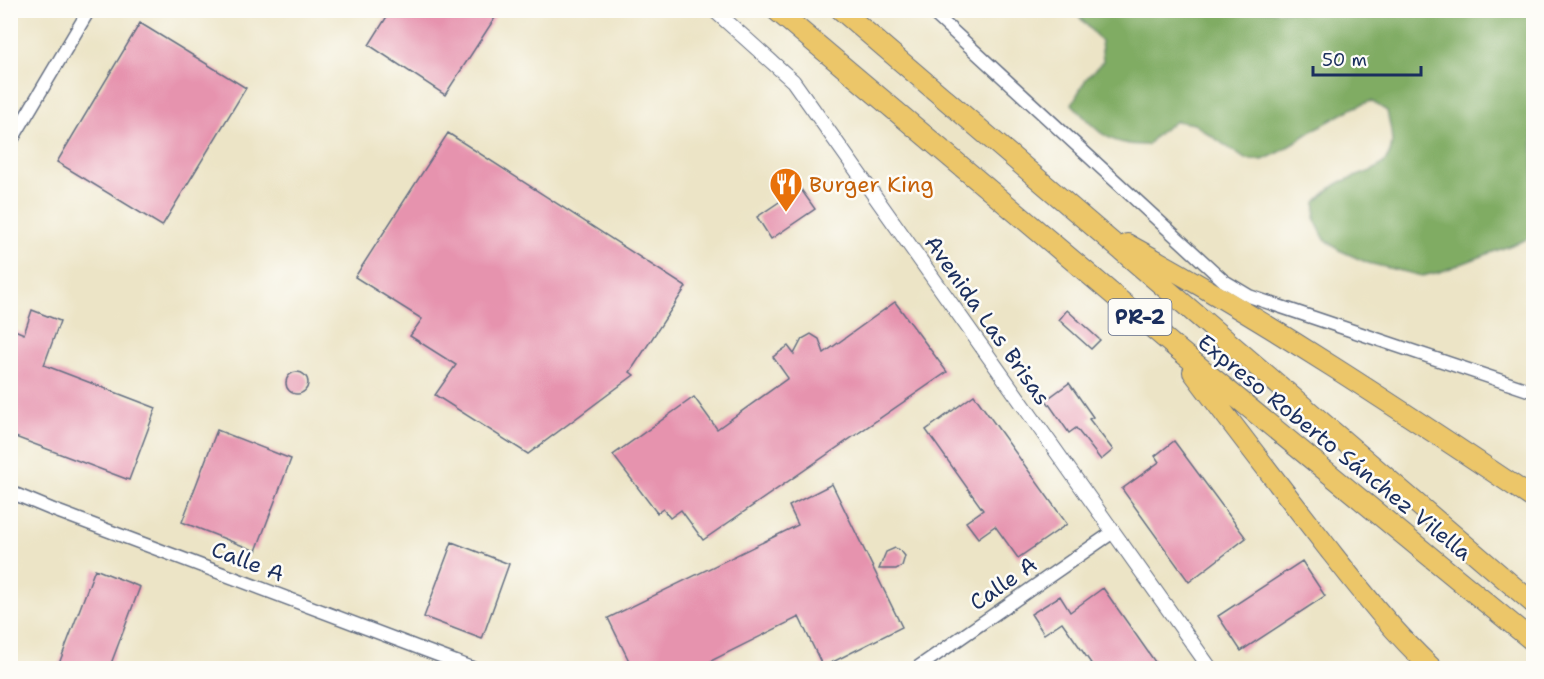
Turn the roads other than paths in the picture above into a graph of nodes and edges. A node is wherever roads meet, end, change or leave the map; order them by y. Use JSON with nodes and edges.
{"nodes":[{"id":1,"x":89,"y":10,"type":"edge"},
{"id":2,"x":714,"y":10,"type":"edge"},
{"id":3,"x":776,"y":10,"type":"edge"},
{"id":4,"x":841,"y":10,"type":"edge"},
{"id":5,"x":930,"y":10,"type":"edge"},
{"id":6,"x":10,"y":143,"type":"edge"},
{"id":7,"x":1091,"y":225,"type":"junction"},
{"id":8,"x":1174,"y":346,"type":"junction"},
{"id":9,"x":1533,"y":392,"type":"edge"},
{"id":10,"x":10,"y":492,"type":"edge"},
{"id":11,"x":1533,"y":499,"type":"edge"},
{"id":12,"x":1113,"y":532,"type":"junction"},
{"id":13,"x":1529,"y":600,"type":"edge"},
{"id":14,"x":1533,"y":642,"type":"edge"},
{"id":15,"x":1429,"y":666,"type":"edge"},
{"id":16,"x":472,"y":669,"type":"edge"},
{"id":17,"x":917,"y":669,"type":"edge"},
{"id":18,"x":1210,"y":669,"type":"edge"}],
"edges":[{"from":1,"to":6,"type":"street"},
{"from":2,"to":12,"type":"street","name":"Avenida Las Brisas"},
{"from":3,"to":8,"type":"highway","name":"Expreso Roberto Sánchez Vilella","number":"PR-2"},
{"from":4,"to":7,"type":"highway","name":"Expreso Roberto Sánchez Vilella","number":"PR-2"},
{"from":5,"to":9,"type":"street"},
{"from":7,"to":11,"type":"highway"},
{"from":7,"to":13,"type":"highway","name":"Expreso Roberto Sánchez Vilella","number":"PR-2"},
{"from":8,"to":14,"type":"highway","name":"Expreso Roberto Sánchez Vilella","number":"PR-2"},
{"from":8,"to":15,"type":"highway"},
{"from":10,"to":16,"type":"street","name":"Calle A"},
{"from":12,"to":17,"type":"street","name":"Calle A"},
{"from":12,"to":18,"type":"street","name":"Avenida Las Brisas"}]}
